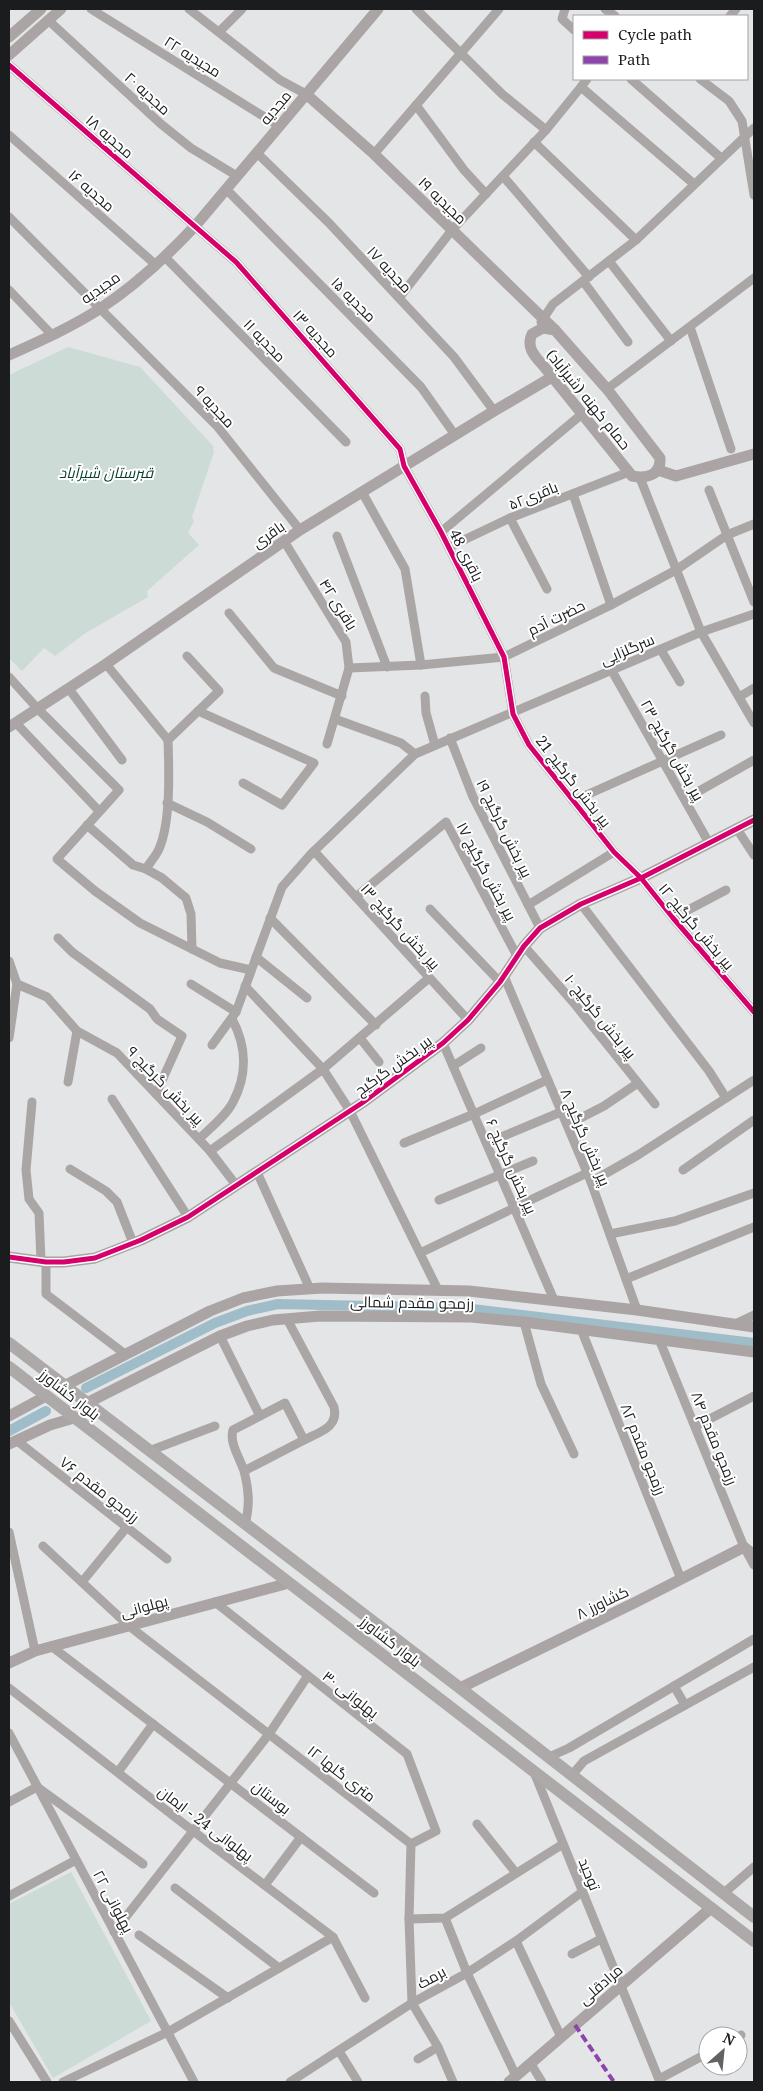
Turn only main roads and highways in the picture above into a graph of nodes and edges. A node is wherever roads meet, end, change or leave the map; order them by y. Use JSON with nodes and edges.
{"nodes":[{"id":1,"x":9,"y":1343,"type":"edge"},
{"id":2,"x":9,"y":1368,"type":"edge"},
{"id":3,"x":149,"y":1451,"type":"junction"},
{"id":4,"x":137,"y":1467,"type":"junction"},
{"id":5,"x":754,"y":1917,"type":"edge"},
{"id":6,"x":754,"y":1941,"type":"edge"}],
"edges":[{"from":1,"to":3,"type":"main road","name":"بلوار کشاورز"},
{"from":2,"to":4,"type":"main road","name":"بلوار کشاورز"},
{"from":3,"to":4,"type":"main road"},
{"from":3,"to":5,"type":"main road","name":"بلوار کشاورز"},
{"from":4,"to":6,"type":"main road","name":"بلوار کشاورز"}]}
